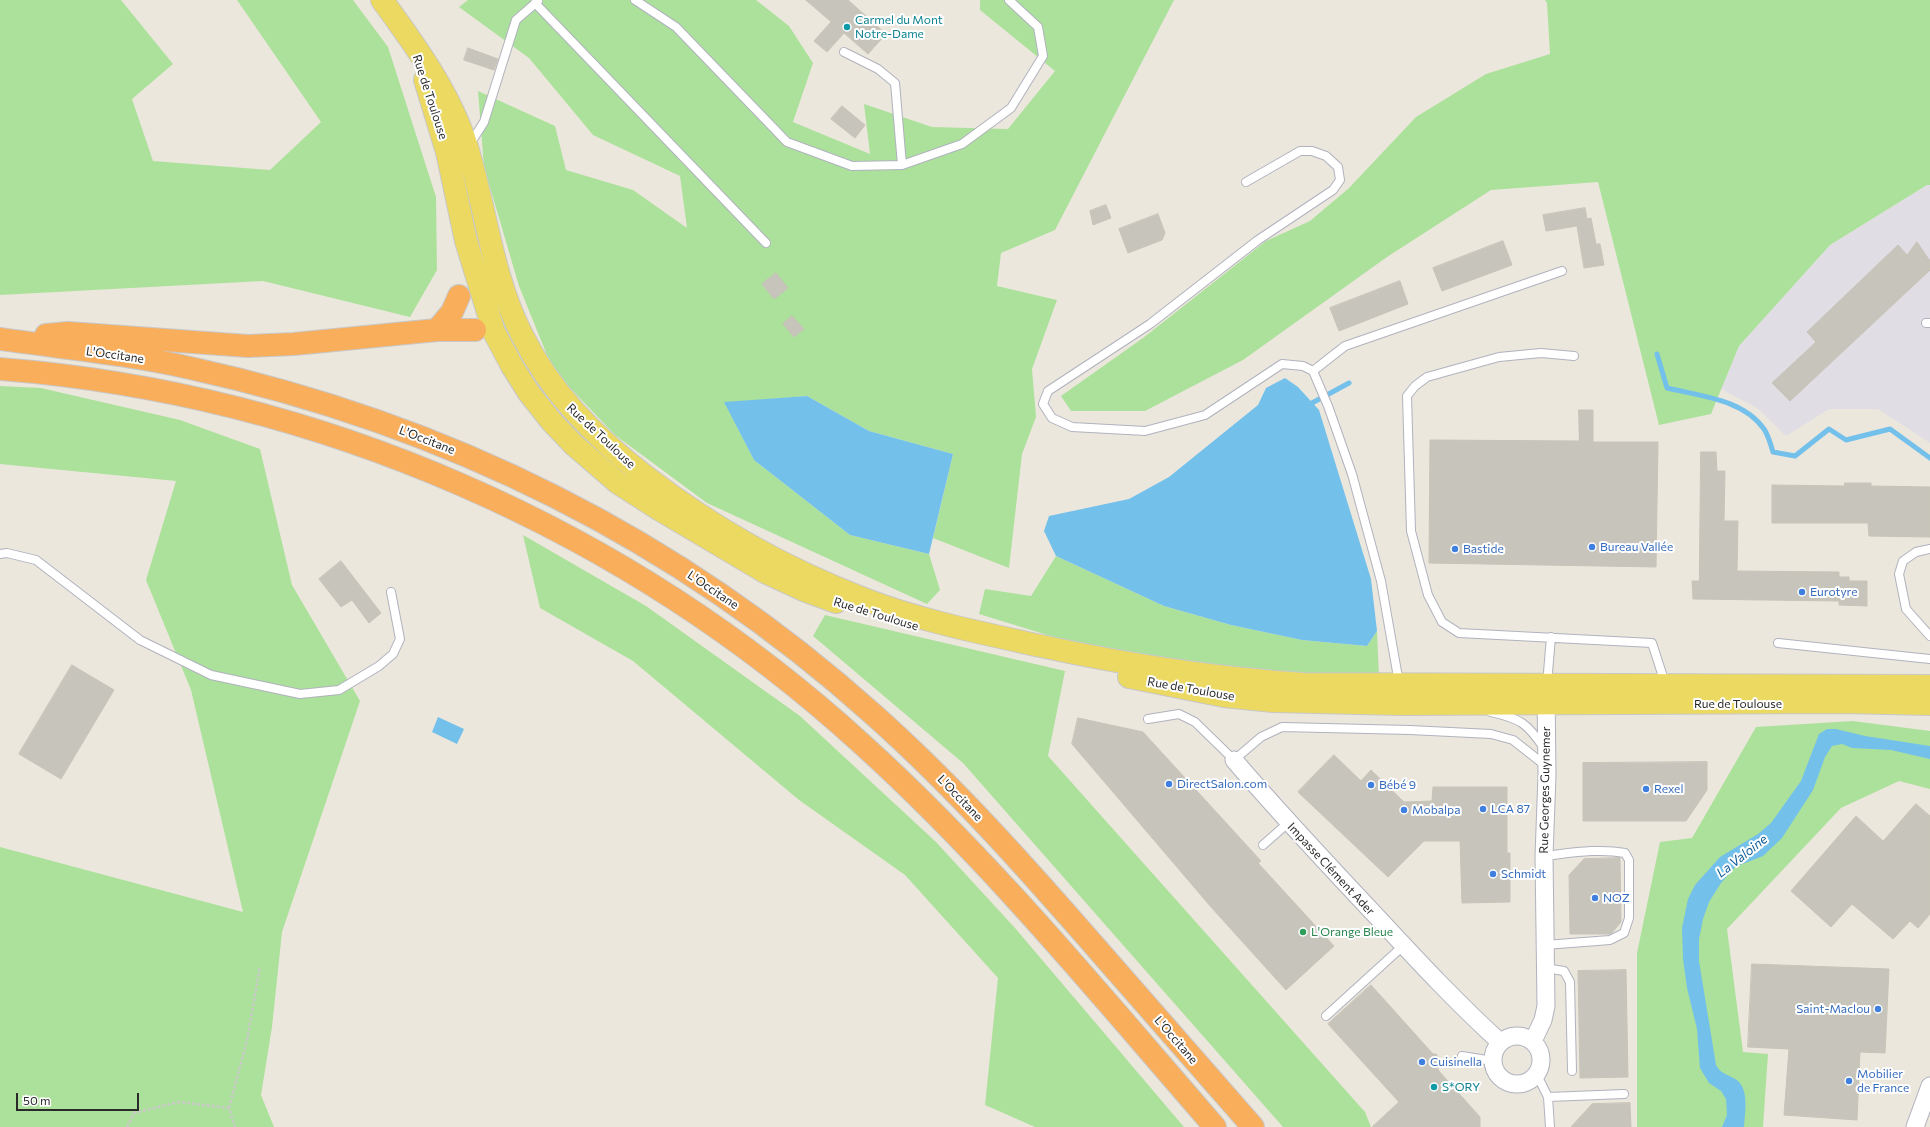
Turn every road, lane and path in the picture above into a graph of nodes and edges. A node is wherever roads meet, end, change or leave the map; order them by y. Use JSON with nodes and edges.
{"nodes":[{"id":1,"x":382,"y":0,"type":"edge"},
{"id":2,"x":635,"y":0,"type":"edge"},
{"id":3,"x":1009,"y":0,"type":"edge"},
{"id":4,"x":537,"y":2,"type":"edge"},
{"id":5,"x":844,"y":52,"type":"dead end"},
{"id":6,"x":457,"y":150,"type":"junction"},
{"id":7,"x":902,"y":164,"type":"junction"},
{"id":8,"x":1246,"y":182,"type":"dead end"},
{"id":9,"x":466,"y":241,"type":"junction"},
{"id":10,"x":766,"y":243,"type":"dead end"},
{"id":11,"x":1562,"y":271,"type":"dead end"},
{"id":12,"x":459,"y":296,"type":"joint"},
{"id":13,"x":437,"y":330,"type":"junction"},
{"id":14,"x":485,"y":331,"type":"junction"},
{"id":15,"x":522,"y":334,"type":"junction"},
{"id":16,"x":0,"y":339,"type":"edge"},
{"id":17,"x":1574,"y":356,"type":"dead end"},
{"id":18,"x":0,"y":369,"type":"edge"},
{"id":19,"x":1313,"y":372,"type":"junction"},
{"id":20,"x":662,"y":500,"type":"junction"},
{"id":21,"x":1930,"y":549,"type":"edge"},
{"id":22,"x":0,"y":554,"type":"edge"},
{"id":23,"x":391,"y":592,"type":"dead end"},
{"id":24,"x":1930,"y":636,"type":"edge"},
{"id":25,"x":1551,"y":637,"type":"junction"},
{"id":26,"x":1778,"y":643,"type":"dead end"},
{"id":27,"x":1930,"y":659,"type":"edge"},
{"id":28,"x":1666,"y":686,"type":"junction"},
{"id":29,"x":1930,"y":686,"type":"edge"},
{"id":30,"x":1400,"y":694,"type":"junction"},
{"id":31,"x":1546,"y":695,"type":"junction"},
{"id":32,"x":1453,"y":704,"type":"junction"},
{"id":33,"x":1930,"y":704,"type":"edge"},
{"id":34,"x":1148,"y":719,"type":"dead end"},
{"id":35,"x":1234,"y":760,"type":"junction"},
{"id":36,"x":1547,"y":760,"type":"junction"},
{"id":37,"x":1288,"y":824,"type":"junction"},
{"id":38,"x":1263,"y":845,"type":"dead end"},
{"id":39,"x":1544,"y":856,"type":"junction"},
{"id":40,"x":1545,"y":945,"type":"junction"},
{"id":41,"x":1403,"y":946,"type":"junction"},
{"id":42,"x":260,"y":967,"type":"dead end"},
{"id":43,"x":1545,"y":968,"type":"junction"},
{"id":44,"x":1326,"y":1016,"type":"dead end"},
{"id":45,"x":1533,"y":1041,"type":"junction"},
{"id":46,"x":1500,"y":1042,"type":"junction"},
{"id":47,"x":1462,"y":1056,"type":"dead end"},
{"id":48,"x":1493,"y":1061,"type":"junction"},
{"id":49,"x":1572,"y":1071,"type":"dead end"},
{"id":50,"x":1536,"y":1075,"type":"junction"},
{"id":51,"x":1930,"y":1086,"type":"edge"},
{"id":52,"x":1624,"y":1094,"type":"dead end"},
{"id":53,"x":1548,"y":1097,"type":"junction"},
{"id":54,"x":229,"y":1108,"type":"junction"},
{"id":55,"x":127,"y":1127,"type":"edge"},
{"id":56,"x":235,"y":1127,"type":"edge"},
{"id":57,"x":1215,"y":1127,"type":"edge"},
{"id":58,"x":1253,"y":1127,"type":"edge"},
{"id":59,"x":1550,"y":1127,"type":"edge"},
{"id":60,"x":1915,"y":1127,"type":"edge"}],
"edges":[{"from":1,"to":6,"type":"main road","name":"Rue de Toulouse"},
{"from":2,"to":7,"type":"lane"},
{"from":3,"to":7,"type":"lane"},
{"from":4,"to":6,"type":"lane"},
{"from":4,"to":10,"type":"lane"},
{"from":5,"to":7,"type":"lane"},
{"from":6,"to":9,"type":"main road","name":"Rue de Toulouse"},
{"from":6,"to":15,"type":"main road","name":"Rue de Toulouse"},
{"from":8,"to":19,"type":"lane"},
{"from":9,"to":12,"type":"main road"},
{"from":9,"to":14,"type":"main road","name":"Rue de Toulouse"},
{"from":11,"to":19,"type":"lane"},
{"from":12,"to":13,"type":"highway"},
{"from":13,"to":14,"type":"highway"},
{"from":13,"to":16,"type":"highway"},
{"from":14,"to":15,"type":"main road"},
{"from":14,"to":20,"type":"main road","name":"Rue de Toulouse"},
{"from":15,"to":20,"type":"main road","name":"Rue de Toulouse"},
{"from":16,"to":58,"type":"highway","name":"L'Occitane"},
{"from":17,"to":25,"type":"lane"},
{"from":18,"to":57,"type":"highway"},
{"from":19,"to":30,"type":"lane"},
{"from":20,"to":30,"type":"main road","name":"Rue de Toulouse"},
{"from":21,"to":24,"type":"lane"},
{"from":22,"to":23,"type":"lane"},
{"from":25,"to":28,"type":"lane"},
{"from":25,"to":31,"type":"lane"},
{"from":26,"to":27,"type":"lane"},
{"from":28,"to":29,"type":"main road","name":"Rue de Toulouse"},
{"from":28,"to":31,"type":"main road","name":"Rue de Toulouse"},
{"from":30,"to":31,"type":"main road","name":"Rue de Toulouse"},
{"from":30,"to":32,"type":"main road","name":"Rue de Toulouse"},
{"from":31,"to":32,"type":"main road","name":"Rue de Toulouse"},
{"from":31,"to":33,"type":"main road","name":"Rue de Toulouse"},
{"from":31,"to":36,"type":"street","name":"Rue Georges Guynemer"},
{"from":32,"to":36,"type":"lane"},
{"from":34,"to":35,"type":"lane"},
{"from":35,"to":36,"type":"lane"},
{"from":35,"to":37,"type":"street","name":"Impasse Clément Ader"},
{"from":36,"to":39,"type":"street","name":"Rue Georges Guynemer"},
{"from":37,"to":38,"type":"lane"},
{"from":37,"to":41,"type":"street","name":"Impasse Clément Ader"},
{"from":39,"to":40,"type":"street","name":"Rue Georges Guynemer"},
{"from":39,"to":40,"type":"lane"},
{"from":40,"to":43,"type":"street","name":"Rue Georges Guynemer"},
{"from":41,"to":44,"type":"lane"},
{"from":41,"to":46,"type":"street","name":"Impasse Clément Ader"},
{"from":42,"to":54,"type":"path"},
{"from":43,"to":45,"type":"street","name":"Rue Georges Guynemer"},
{"from":43,"to":49,"type":"lane"},
{"from":45,"to":46,"type":"street"},
{"from":45,"to":50,"type":"street"},
{"from":46,"to":48,"type":"street"},
{"from":47,"to":48,"type":"lane"},
{"from":48,"to":50,"type":"street"},
{"from":50,"to":53,"type":"lane"},
{"from":51,"to":60,"type":"street"},
{"from":52,"to":53,"type":"lane"},
{"from":53,"to":59,"type":"lane"},
{"from":54,"to":55,"type":"path"},
{"from":54,"to":56,"type":"path"}]}
